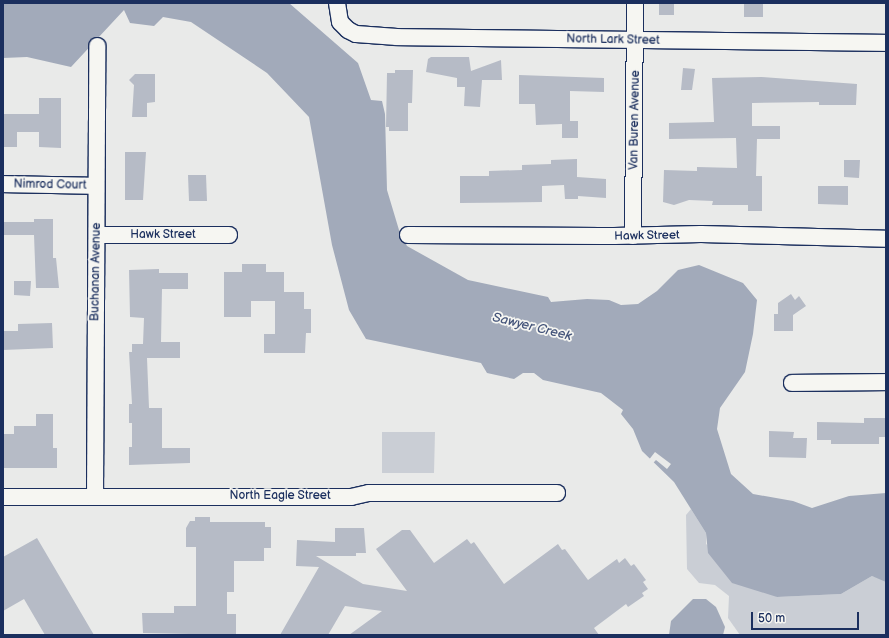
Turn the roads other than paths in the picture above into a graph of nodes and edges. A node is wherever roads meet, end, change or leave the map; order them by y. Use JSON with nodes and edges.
{"nodes":[{"id":1,"x":337,"y":3,"type":"edge"},
{"id":2,"x":635,"y":3,"type":"edge"},
{"id":3,"x":635,"y":41,"type":"junction"},
{"id":4,"x":886,"y":43,"type":"edge"},
{"id":5,"x":97,"y":46,"type":"dead end"},
{"id":6,"x":3,"y":184,"type":"edge"},
{"id":7,"x":96,"y":186,"type":"junction"},
{"id":8,"x":97,"y":235,"type":"junction"},
{"id":9,"x":229,"y":235,"type":"dead end"},
{"id":10,"x":408,"y":235,"type":"dead end"},
{"id":11,"x":633,"y":236,"type":"junction"},
{"id":12,"x":886,"y":239,"type":"edge"},
{"id":13,"x":886,"y":382,"type":"edge"},
{"id":14,"x":792,"y":383,"type":"dead end"},
{"id":15,"x":557,"y":493,"type":"dead end"},
{"id":16,"x":3,"y":497,"type":"edge"},
{"id":17,"x":95,"y":497,"type":"junction"}],
"edges":[{"from":1,"to":3,"type":"street","name":"North Lark Street"},
{"from":2,"to":3,"type":"street","name":"Van Buren Avenue"},
{"from":3,"to":4,"type":"street","name":"North Lark Street"},
{"from":3,"to":11,"type":"street","name":"Van Buren Avenue"},
{"from":5,"to":7,"type":"street","name":"Buchanan Avenue"},
{"from":6,"to":7,"type":"street","name":"Nimrod Court"},
{"from":7,"to":8,"type":"street","name":"Buchanan Avenue"},
{"from":8,"to":9,"type":"street","name":"Hawk Street"},
{"from":8,"to":17,"type":"street","name":"Buchanan Avenue"},
{"from":10,"to":11,"type":"street","name":"Hawk Street"},
{"from":11,"to":12,"type":"street","name":"Hawk Street"},
{"from":13,"to":14,"type":"street"},
{"from":15,"to":17,"type":"street","name":"North Eagle Street"},
{"from":16,"to":17,"type":"street","name":"North Eagle Street"}]}
